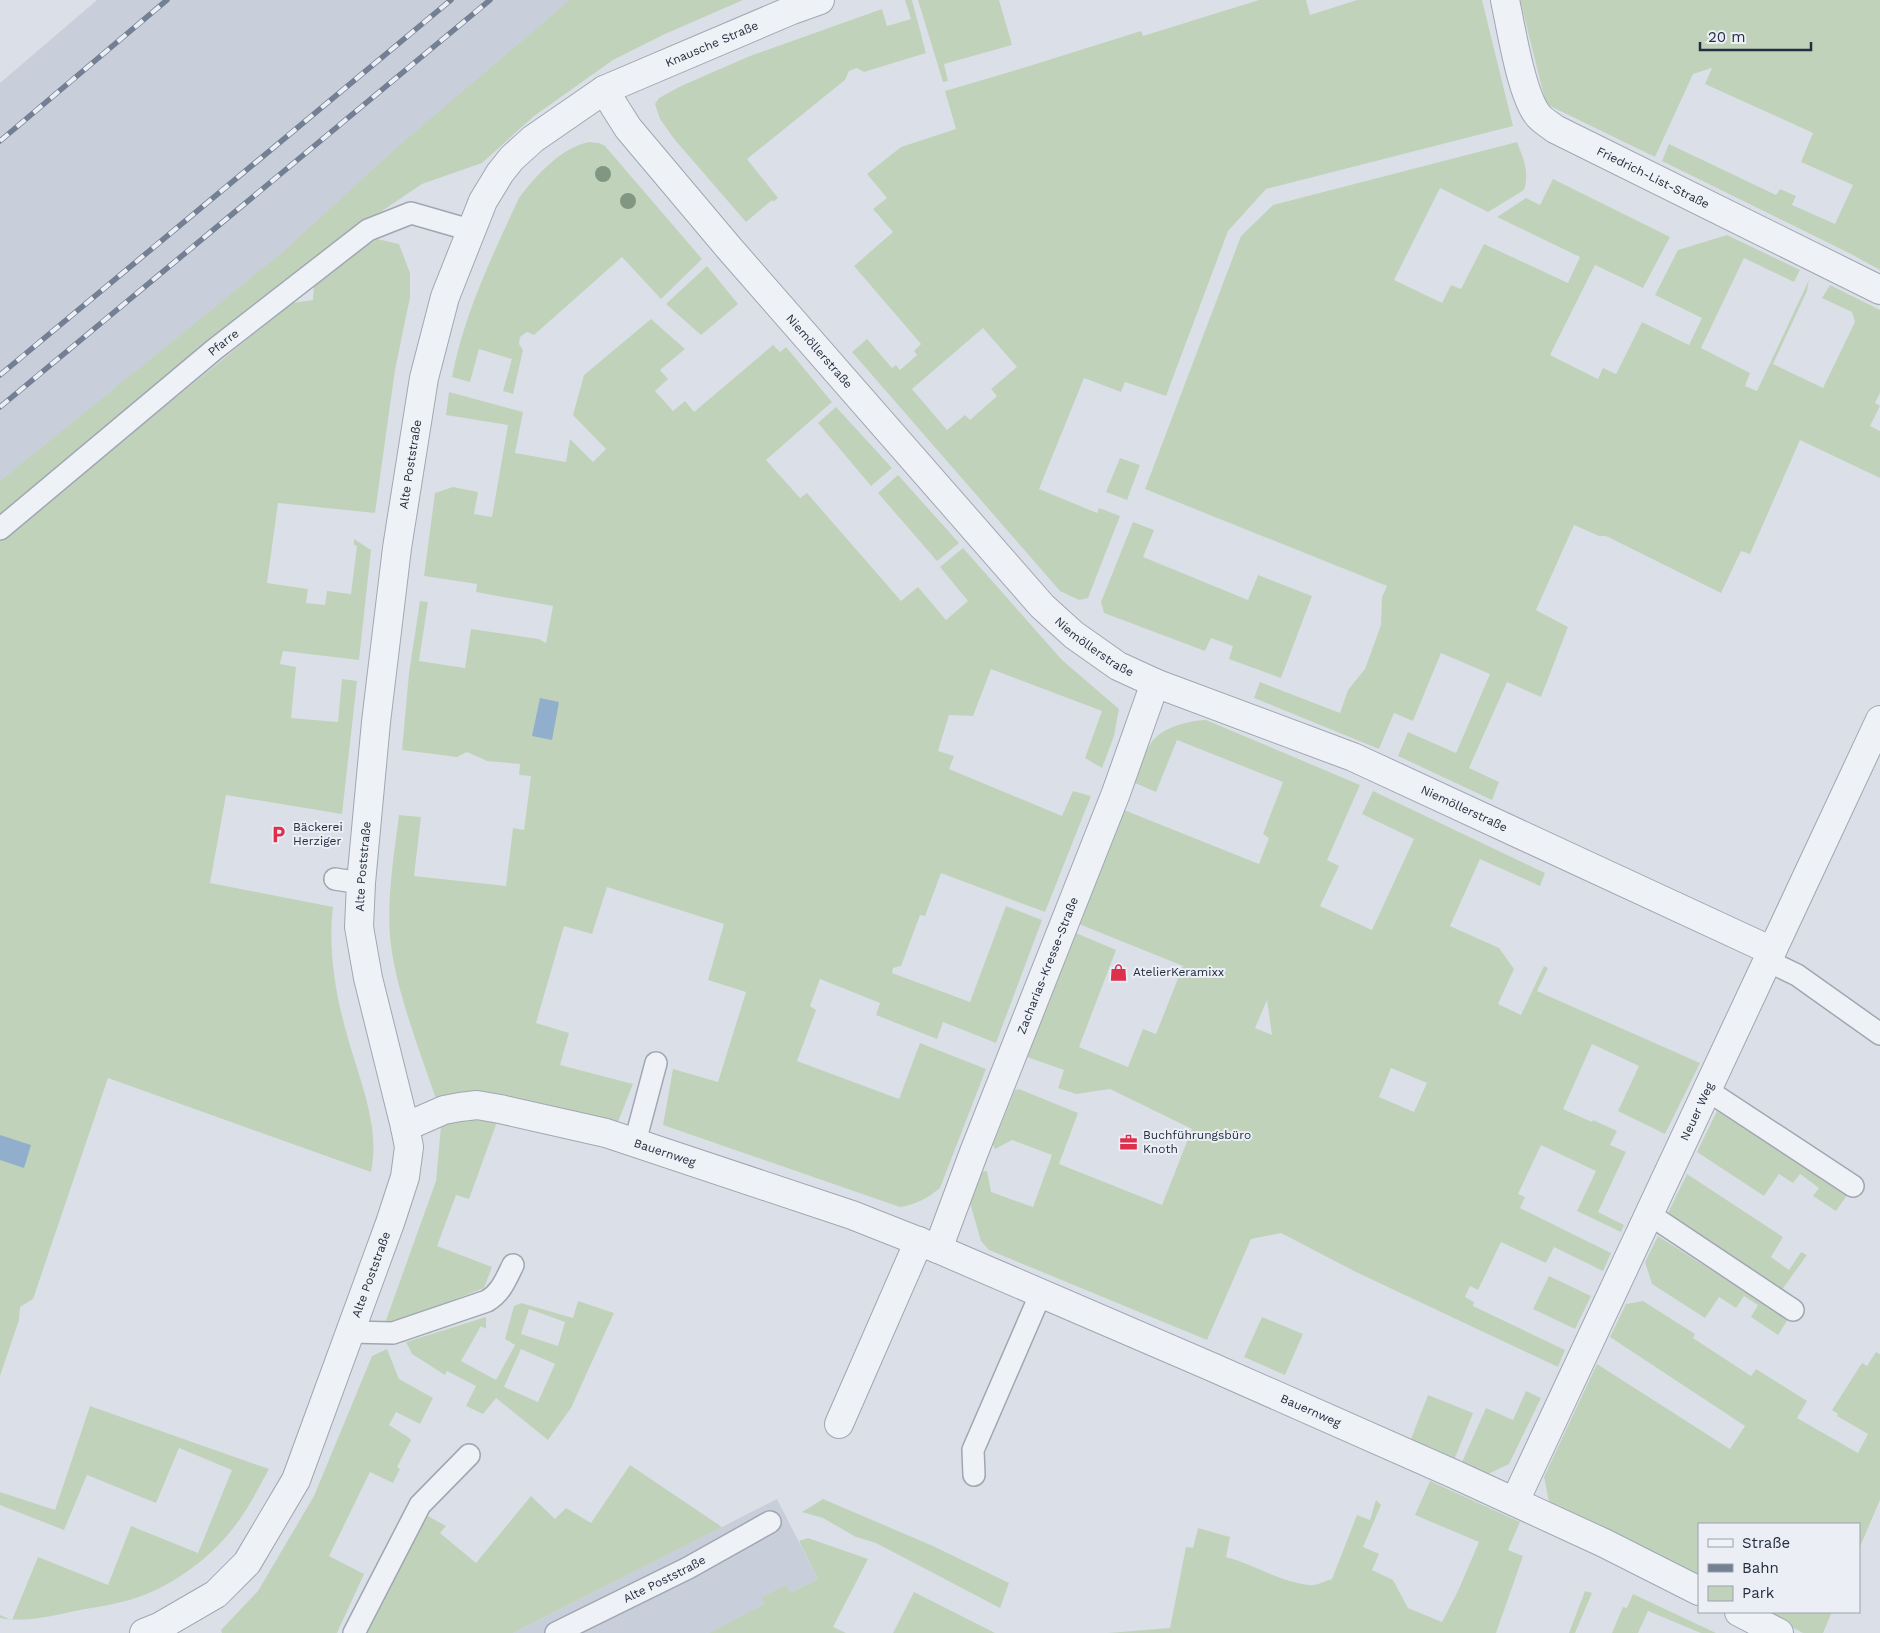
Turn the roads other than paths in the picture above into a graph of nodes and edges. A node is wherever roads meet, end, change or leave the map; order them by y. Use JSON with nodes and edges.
{"nodes":[{"id":1,"x":820,"y":0,"type":"edge"},
{"id":2,"x":1505,"y":0,"type":"edge"},
{"id":3,"x":604,"y":90,"type":"junction"},
{"id":4,"x":470,"y":230,"type":"junction"},
{"id":5,"x":1880,"y":290,"type":"edge"},
{"id":6,"x":0,"y":529,"type":"edge"},
{"id":7,"x":1155,"y":683,"type":"junction"},
{"id":8,"x":1880,"y":720,"type":"edge"},
{"id":9,"x":1770,"y":956,"type":"junction"},
{"id":10,"x":1880,"y":1034,"type":"edge"},
{"id":11,"x":656,"y":1063,"type":"dead end"},
{"id":12,"x":1707,"y":1090,"type":"junction"},
{"id":13,"x":405,"y":1127,"type":"junction"},
{"id":14,"x":635,"y":1142,"type":"junction"},
{"id":15,"x":1853,"y":1186,"type":"dead end"},
{"id":16,"x":1649,"y":1214,"type":"junction"},
{"id":17,"x":929,"y":1245,"type":"junction"},
{"id":18,"x":513,"y":1265,"type":"dead end"},
{"id":19,"x":1041,"y":1293,"type":"junction"},
{"id":20,"x":1793,"y":1310,"type":"dead end"},
{"id":21,"x":350,"y":1332,"type":"junction"},
{"id":22,"x":839,"y":1424,"type":"dead end"},
{"id":23,"x":469,"y":1454,"type":"dead end"},
{"id":24,"x":974,"y":1475,"type":"dead end"},
{"id":25,"x":1515,"y":1502,"type":"junction"},
{"id":26,"x":770,"y":1522,"type":"dead end"},
{"id":27,"x":1698,"y":1590,"type":"edge"},
{"id":28,"x":1741,"y":1613,"type":"edge"},
{"id":29,"x":156,"y":1631,"type":"edge"},
{"id":30,"x":354,"y":1633,"type":"edge"},
{"id":31,"x":556,"y":1633,"type":"edge"},
{"id":32,"x":1779,"y":1633,"type":"edge"}],
"edges":[{"from":1,"to":3,"type":"street","name":"Knausche Straße"},
{"from":2,"to":5,"type":"street","name":"Friedrich-List-Straße"},
{"from":3,"to":4,"type":"street","name":"Alte Poststraße"},
{"from":3,"to":7,"type":"street","name":"Niemöllerstraße"},
{"from":4,"to":6,"type":"lane","name":"Pfarre"},
{"from":4,"to":13,"type":"street","name":"Alte Poststraße"},
{"from":7,"to":9,"type":"street","name":"Niemöllerstraße"},
{"from":7,"to":17,"type":"street","name":"Zacharias-Kresse-Straße"},
{"from":8,"to":9,"type":"street","name":"Neuer Weg"},
{"from":9,"to":10,"type":"lane"},
{"from":9,"to":12,"type":"street","name":"Neuer Weg"},
{"from":11,"to":14,"type":"lane"},
{"from":12,"to":15,"type":"lane"},
{"from":12,"to":16,"type":"street","name":"Neuer Weg"},
{"from":13,"to":14,"type":"street","name":"Bauernweg"},
{"from":13,"to":21,"type":"street","name":"Alte Poststraße"},
{"from":14,"to":17,"type":"street","name":"Bauernweg"},
{"from":16,"to":20,"type":"lane"},
{"from":16,"to":25,"type":"street","name":"Neuer Weg"},
{"from":17,"to":19,"type":"street","name":"Bauernweg"},
{"from":17,"to":22,"type":"street"},
{"from":18,"to":21,"type":"lane"},
{"from":19,"to":24,"type":"lane"},
{"from":19,"to":25,"type":"street","name":"Bauernweg"},
{"from":21,"to":29,"type":"street","name":"Alte Poststraße"},
{"from":23,"to":30,"type":"lane"},
{"from":25,"to":27,"type":"street","name":"Bauernweg"},
{"from":26,"to":31,"type":"lane","name":"Alte Poststraße"},
{"from":28,"to":32,"type":"street"}]}
